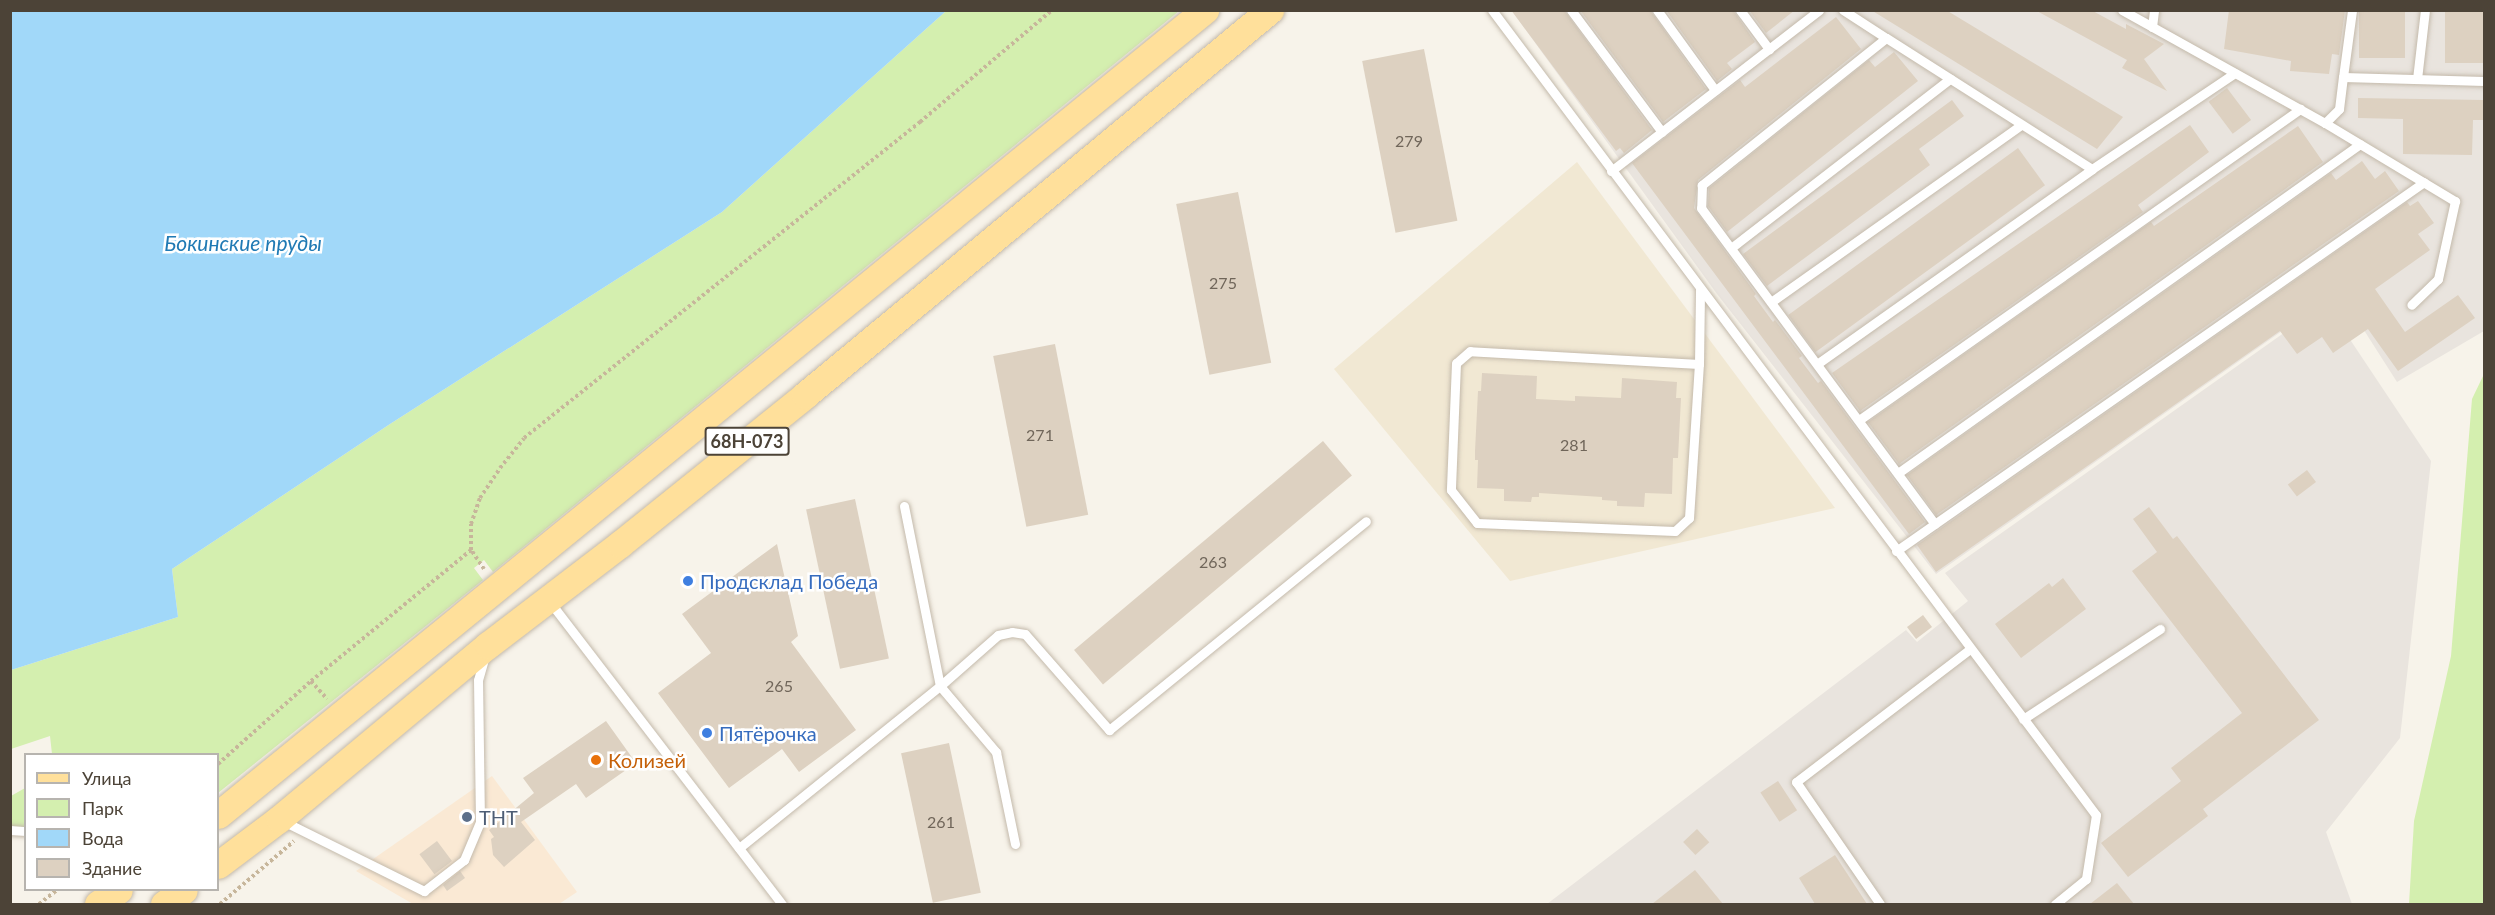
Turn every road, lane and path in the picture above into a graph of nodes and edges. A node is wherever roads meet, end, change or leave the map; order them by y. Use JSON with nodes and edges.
{"nodes":[{"id":1,"x":1052,"y":10,"type":"edge"},
{"id":2,"x":1205,"y":10,"type":"edge"},
{"id":3,"x":1270,"y":10,"type":"edge"},
{"id":4,"x":1572,"y":10,"type":"edge"},
{"id":5,"x":1657,"y":10,"type":"edge"},
{"id":6,"x":1740,"y":10,"type":"edge"},
{"id":7,"x":1819,"y":10,"type":"edge"},
{"id":8,"x":1843,"y":10,"type":"edge"},
{"id":9,"x":2122,"y":10,"type":"edge"},
{"id":10,"x":2154,"y":10,"type":"edge"},
{"id":11,"x":2352,"y":10,"type":"edge"},
{"id":12,"x":2425,"y":10,"type":"edge"},
{"id":13,"x":1493,"y":11,"type":"edge"},
{"id":14,"x":2152,"y":27,"type":"junction"},
{"id":15,"x":1886,"y":38,"type":"junction"},
{"id":16,"x":1769,"y":49,"type":"junction"},
{"id":17,"x":2235,"y":73,"type":"junction"},
{"id":18,"x":2343,"y":77,"type":"junction"},
{"id":19,"x":1950,"y":79,"type":"junction"},
{"id":20,"x":2417,"y":79,"type":"junction"},
{"id":21,"x":2484,"y":81,"type":"edge"},
{"id":22,"x":1716,"y":90,"type":"junction"},
{"id":23,"x":2300,"y":109,"type":"junction"},
{"id":24,"x":2325,"y":123,"type":"junction"},
{"id":25,"x":2021,"y":125,"type":"junction"},
{"id":26,"x":1662,"y":132,"type":"junction"},
{"id":27,"x":2360,"y":144,"type":"junction"},
{"id":28,"x":2092,"y":169,"type":"junction"},
{"id":29,"x":1611,"y":171,"type":"junction"},
{"id":30,"x":2424,"y":182,"type":"junction"},
{"id":31,"x":1731,"y":248,"type":"junction"},
{"id":32,"x":1700,"y":289,"type":"junction"},
{"id":33,"x":1771,"y":302,"type":"junction"},
{"id":34,"x":2410,"y":305,"type":"dead end"},
{"id":35,"x":1699,"y":364,"type":"junction"},
{"id":36,"x":1817,"y":364,"type":"junction"},
{"id":37,"x":1858,"y":420,"type":"junction"},
{"id":38,"x":1898,"y":473,"type":"junction"},
{"id":39,"x":904,"y":506,"type":"dead end"},
{"id":40,"x":1366,"y":521,"type":"dead end"},
{"id":41,"x":1935,"y":524,"type":"junction"},
{"id":42,"x":471,"y":550,"type":"junction"},
{"id":43,"x":1896,"y":551,"type":"junction"},
{"id":44,"x":497,"y":588,"type":"junction"},
{"id":45,"x":549,"y":599,"type":"junction"},
{"id":46,"x":2160,"y":628,"type":"dead end"},
{"id":47,"x":488,"y":645,"type":"junction"},
{"id":48,"x":1971,"y":649,"type":"junction"},
{"id":49,"x":940,"y":686,"type":"junction"},
{"id":50,"x":2024,"y":719,"type":"junction"},
{"id":51,"x":219,"y":763,"type":"edge"},
{"id":52,"x":219,"y":814,"type":"edge"},
{"id":53,"x":279,"y":819,"type":"junction"},
{"id":54,"x":1015,"y":844,"type":"dead end"},
{"id":55,"x":739,"y":848,"type":"junction"},
{"id":56,"x":219,"y":864,"type":"edge"},
{"id":57,"x":56,"y":891,"type":"edge"},
{"id":58,"x":118,"y":891,"type":"edge"},
{"id":59,"x":183,"y":891,"type":"edge"},
{"id":60,"x":39,"y":904,"type":"edge"},
{"id":61,"x":98,"y":904,"type":"edge"},
{"id":62,"x":164,"y":904,"type":"edge"},
{"id":63,"x":782,"y":904,"type":"edge"},
{"id":64,"x":1880,"y":904,"type":"edge"},
{"id":65,"x":2055,"y":904,"type":"edge"}],
"edges":[{"from":1,"to":42,"type":"path"},
{"from":2,"to":44,"type":"main road","number":"68Н-073"},
{"from":3,"to":45,"type":"main road","number":"68Н-073"},
{"from":4,"to":26,"type":"lane"},
{"from":5,"to":22,"type":"lane"},
{"from":6,"to":16,"type":"lane"},
{"from":7,"to":16,"type":"lane"},
{"from":8,"to":15,"type":"lane"},
{"from":9,"to":14,"type":"lane"},
{"from":10,"to":14,"type":"lane"},
{"from":11,"to":18,"type":"lane"},
{"from":12,"to":20,"type":"lane"},
{"from":13,"to":29,"type":"lane"},
{"from":14,"to":17,"type":"lane"},
{"from":15,"to":19,"type":"lane"},
{"from":15,"to":31,"type":"lane"},
{"from":16,"to":22,"type":"lane"},
{"from":17,"to":23,"type":"lane"},
{"from":17,"to":28,"type":"lane"},
{"from":18,"to":20,"type":"lane"},
{"from":18,"to":24,"type":"lane"},
{"from":19,"to":25,"type":"lane"},
{"from":19,"to":31,"type":"lane"},
{"from":20,"to":21,"type":"lane"},
{"from":22,"to":26,"type":"lane"},
{"from":23,"to":24,"type":"lane"},
{"from":23,"to":37,"type":"lane"},
{"from":24,"to":27,"type":"lane"},
{"from":25,"to":28,"type":"lane"},
{"from":25,"to":33,"type":"lane"},
{"from":26,"to":29,"type":"lane"},
{"from":27,"to":30,"type":"lane"},
{"from":27,"to":38,"type":"lane"},
{"from":28,"to":36,"type":"lane"},
{"from":29,"to":32,"type":"lane"},
{"from":30,"to":34,"type":"lane"},
{"from":30,"to":41,"type":"lane"},
{"from":31,"to":33,"type":"lane"},
{"from":32,"to":35,"type":"lane"},
{"from":32,"to":43,"type":"lane"},
{"from":33,"to":36,"type":"lane"},
{"from":35,"to":35,"type":"lane"},
{"from":36,"to":37,"type":"lane"},
{"from":37,"to":38,"type":"lane"},
{"from":38,"to":41,"type":"lane"},
{"from":39,"to":49,"type":"lane"},
{"from":40,"to":49,"type":"lane"},
{"from":41,"to":43,"type":"lane"},
{"from":42,"to":44,"type":"path"},
{"from":42,"to":51,"type":"path"},
{"from":43,"to":48,"type":"lane"},
{"from":44,"to":52,"type":"main road","number":"68Н-073"},
{"from":45,"to":47,"type":"main road","number":"68Н-073"},
{"from":45,"to":55,"type":"lane"},
{"from":46,"to":50,"type":"lane"},
{"from":47,"to":53,"type":"main road","number":"68Н-073"},
{"from":47,"to":53,"type":"lane"},
{"from":48,"to":50,"type":"lane"},
{"from":48,"to":64,"type":"lane"},
{"from":49,"to":54,"type":"lane"},
{"from":49,"to":55,"type":"lane"},
{"from":50,"to":65,"type":"lane"},
{"from":53,"to":56,"type":"main road","number":"68Н-073"},
{"from":55,"to":63,"type":"lane"},
{"from":57,"to":60,"type":"path"},
{"from":58,"to":61,"type":"main road"},
{"from":59,"to":62,"type":"main road"}]}
